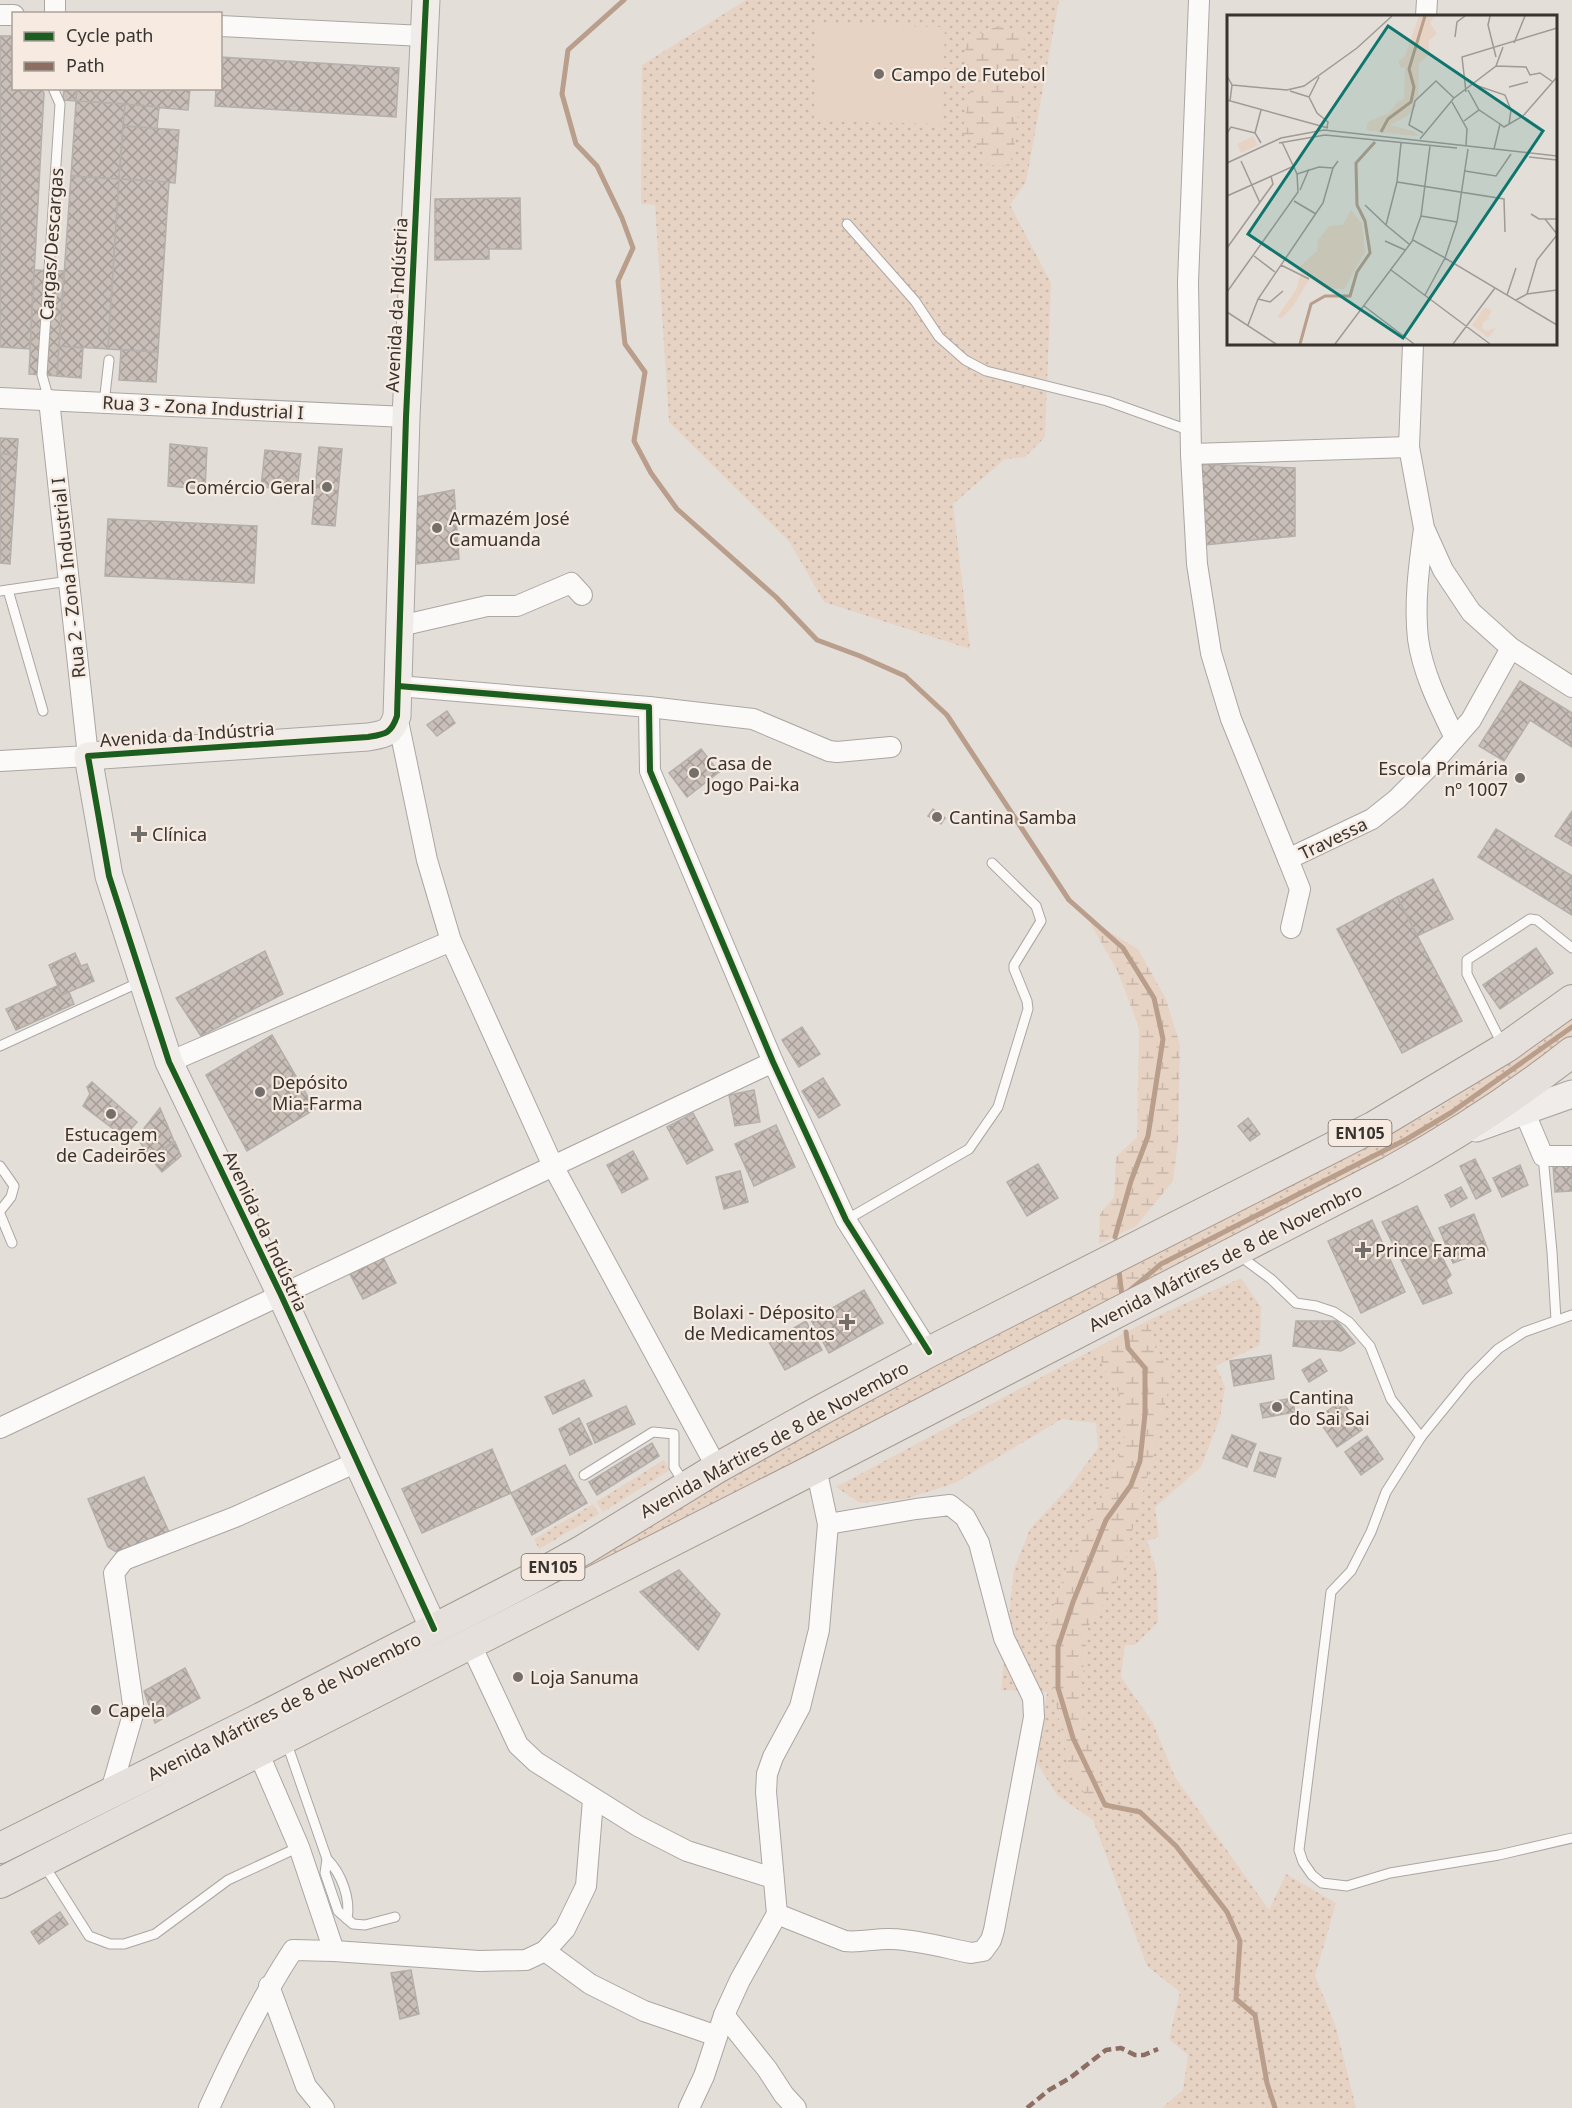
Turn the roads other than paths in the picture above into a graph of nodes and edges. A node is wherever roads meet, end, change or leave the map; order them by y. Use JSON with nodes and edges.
{"nodes":[{"id":1,"x":426,"y":0,"type":"edge"},
{"id":2,"x":1198,"y":0,"type":"edge"},
{"id":3,"x":1427,"y":0,"type":"edge"},
{"id":4,"x":1426,"y":15,"type":"edge"},
{"id":5,"x":222,"y":26,"type":"edge"},
{"id":6,"x":424,"y":36,"type":"junction"},
{"id":7,"x":54,"y":90,"type":"edge"},
{"id":8,"x":847,"y":224,"type":"dead end"},
{"id":9,"x":1413,"y":345,"type":"edge"},
{"id":10,"x":108,"y":360,"type":"dead end"},
{"id":11,"x":0,"y":398,"type":"edge"},
{"id":12,"x":49,"y":400,"type":"junction"},
{"id":13,"x":104,"y":403,"type":"junction"},
{"id":14,"x":406,"y":417,"type":"junction"},
{"id":15,"x":1191,"y":431,"type":"junction"},
{"id":16,"x":1409,"y":447,"type":"junction"},
{"id":17,"x":1191,"y":454,"type":"junction"},
{"id":18,"x":1424,"y":528,"type":"junction"},
{"id":19,"x":69,"y":582,"type":"junction"},
{"id":20,"x":4,"y":591,"type":"edge"},
{"id":21,"x":582,"y":595,"type":"dead end"},
{"id":22,"x":400,"y":626,"type":"junction"},
{"id":23,"x":1511,"y":648,"type":"junction"},
{"id":24,"x":398,"y":686,"type":"junction"},
{"id":25,"x":1572,"y":687,"type":"edge"},
{"id":26,"x":649,"y":707,"type":"junction"},
{"id":27,"x":43,"y":711,"type":"dead end"},
{"id":28,"x":397,"y":716,"type":"junction"},
{"id":29,"x":1455,"y":738,"type":"junction"},
{"id":30,"x":891,"y":747,"type":"dead end"},
{"id":31,"x":88,"y":756,"type":"junction"},
{"id":32,"x":0,"y":761,"type":"edge"},
{"id":33,"x":1288,"y":859,"type":"junction"},
{"id":34,"x":992,"y":863,"type":"dead end"},
{"id":35,"x":1291,"y":928,"type":"dead end"},
{"id":36,"x":451,"y":941,"type":"junction"},
{"id":37,"x":1572,"y":948,"type":"edge"},
{"id":38,"x":144,"y":980,"type":"junction"},
{"id":39,"x":1572,"y":1000,"type":"edge"},
{"id":40,"x":0,"y":1046,"type":"edge"},
{"id":41,"x":1504,"y":1048,"type":"junction"},
{"id":42,"x":1572,"y":1052,"type":"edge"},
{"id":43,"x":169,"y":1062,"type":"junction"},
{"id":44,"x":773,"y":1062,"type":"junction"},
{"id":45,"x":1572,"y":1094,"type":"edge"},
{"id":46,"x":1524,"y":1111,"type":"junction"},
{"id":47,"x":1455,"y":1135,"type":"junction"},
{"id":48,"x":1543,"y":1156,"type":"junction"},
{"id":49,"x":1572,"y":1156,"type":"edge"},
{"id":50,"x":0,"y":1166,"type":"edge"},
{"id":51,"x":554,"y":1166,"type":"junction"},
{"id":52,"x":0,"y":1212,"type":"edge"},
{"id":53,"x":846,"y":1220,"type":"junction"},
{"id":54,"x":12,"y":1243,"type":"dead end"},
{"id":55,"x":1235,"y":1252,"type":"junction"},
{"id":56,"x":280,"y":1295,"type":"junction"},
{"id":57,"x":1572,"y":1314,"type":"edge"},
{"id":58,"x":1556,"y":1320,"type":"junction"},
{"id":59,"x":929,"y":1352,"type":"junction"},
{"id":60,"x":693,"y":1422,"type":"junction"},
{"id":61,"x":0,"y":1428,"type":"edge"},
{"id":62,"x":674,"y":1434,"type":"junction"},
{"id":63,"x":1420,"y":1437,"type":"junction"},
{"id":64,"x":357,"y":1462,"type":"junction"},
{"id":65,"x":717,"y":1468,"type":"junction"},
{"id":66,"x":816,"y":1468,"type":"junction"},
{"id":67,"x":584,"y":1475,"type":"dead end"},
{"id":68,"x":686,"y":1487,"type":"junction"},
{"id":69,"x":828,"y":1524,"type":"junction"},
{"id":70,"x":434,"y":1629,"type":"junction"},
{"id":71,"x":470,"y":1643,"type":"junction"},
{"id":72,"x":285,"y":1738,"type":"junction"},
{"id":73,"x":258,"y":1752,"type":"junction"},
{"id":74,"x":110,"y":1794,"type":"junction"},
{"id":75,"x":593,"y":1800,"type":"junction"},
{"id":76,"x":1572,"y":1838,"type":"edge"},
{"id":77,"x":299,"y":1847,"type":"junction"},
{"id":78,"x":0,"y":1848,"type":"edge"},
{"id":79,"x":41,"y":1861,"type":"junction"},
{"id":80,"x":773,"y":1878,"type":"junction"},
{"id":81,"x":0,"y":1883,"type":"edge"},
{"id":82,"x":777,"y":1914,"type":"junction"},
{"id":83,"x":395,"y":1917,"type":"dead end"},
{"id":84,"x":334,"y":1951,"type":"junction"},
{"id":85,"x":545,"y":1951,"type":"junction"},
{"id":86,"x":270,"y":1986,"type":"junction"},
{"id":87,"x":724,"y":2015,"type":"junction"},
{"id":88,"x":717,"y":2036,"type":"junction"},
{"id":89,"x":209,"y":2108,"type":"edge"},
{"id":90,"x":324,"y":2108,"type":"edge"},
{"id":91,"x":689,"y":2108,"type":"edge"},
{"id":92,"x":796,"y":2108,"type":"edge"}],
"edges":[{"from":1,"to":6,"type":"street","name":"Avenida da Indústria"},
{"from":2,"to":15,"type":"street"},
{"from":3,"to":4,"type":"street"},
{"from":5,"to":6,"type":"street"},
{"from":6,"to":14,"type":"street","name":"Avenida da Indústria"},
{"from":7,"to":12,"type":"lane","name":"Cargas/Descargas"},
{"from":8,"to":15,"type":"lane"},
{"from":9,"to":16,"type":"street"},
{"from":10,"to":13,"type":"lane"},
{"from":11,"to":12,"type":"street","name":"Rua 3 - Zona Industrial I"},
{"from":12,"to":13,"type":"street","name":"Rua 3 - Zona Industrial I"},
{"from":12,"to":19,"type":"street","name":"Rua 2 - Zona Industrial I"},
{"from":13,"to":14,"type":"street","name":"Rua 3 - Zona Industrial I"},
{"from":14,"to":22,"type":"street","name":"Avenida da Indústria"},
{"from":15,"to":17,"type":"street"},
{"from":16,"to":17,"type":"street"},
{"from":16,"to":18,"type":"street"},
{"from":17,"to":33,"type":"street"},
{"from":18,"to":23,"type":"street"},
{"from":18,"to":29,"type":"street"},
{"from":19,"to":20,"type":"lane"},
{"from":19,"to":31,"type":"street","name":"Rua 2 - Zona Industrial I"},
{"from":20,"to":27,"type":"lane"},
{"from":21,"to":22,"type":"street"},
{"from":22,"to":24,"type":"street","name":"Avenida da Indústria"},
{"from":23,"to":25,"type":"street"},
{"from":23,"to":29,"type":"street","name":"Travessa"},
{"from":24,"to":26,"type":"street"},
{"from":24,"to":28,"type":"street","name":"Avenida da Indústria"},
{"from":26,"to":30,"type":"street"},
{"from":26,"to":44,"type":"street"},
{"from":28,"to":31,"type":"street","name":"Avenida da Indústria"},
{"from":28,"to":36,"type":"street"},
{"from":29,"to":33,"type":"street","name":"Travessa"},
{"from":31,"to":32,"type":"street"},
{"from":31,"to":38,"type":"street","name":"Avenida da Indústria"},
{"from":33,"to":35,"type":"street","name":"Travessa"},
{"from":34,"to":53,"type":"lane"},
{"from":36,"to":43,"type":"street"},
{"from":36,"to":51,"type":"street"},
{"from":37,"to":41,"type":"lane"},
{"from":38,"to":40,"type":"lane"},
{"from":38,"to":43,"type":"street","name":"Avenida da Indústria"},
{"from":39,"to":41,"type":"main road","name":"Avenida Mártires de 8 de Novembro","number":"EN105"},
{"from":41,"to":59,"type":"main road","name":"Avenida Mártires de 8 de Novembro","number":"EN105"},
{"from":42,"to":47,"type":"main road","name":"Avenida Mártires de 8 de Novembro","number":"EN105"},
{"from":43,"to":56,"type":"street","name":"Avenida da Indústria"},
{"from":44,"to":51,"type":"street"},
{"from":44,"to":53,"type":"street"},
{"from":45,"to":46,"type":"street"},
{"from":46,"to":47,"type":"street"},
{"from":46,"to":48,"type":"street"},
{"from":47,"to":55,"type":"main road","name":"Avenida Mártires de 8 de Novembro","number":"EN105"},
{"from":48,"to":49,"type":"street"},
{"from":48,"to":58,"type":"lane"},
{"from":50,"to":52,"type":"lane"},
{"from":51,"to":56,"type":"street"},
{"from":51,"to":60,"type":"street"},
{"from":52,"to":54,"type":"lane"},
{"from":53,"to":59,"type":"street"},
{"from":55,"to":63,"type":"lane"},
{"from":55,"to":66,"type":"main road","name":"Avenida Mártires de 8 de Novembro","number":"EN105"},
{"from":56,"to":61,"type":"street"},
{"from":56,"to":64,"type":"street","name":"Avenida da Indústria"},
{"from":57,"to":58,"type":"lane"},
{"from":58,"to":63,"type":"lane"},
{"from":59,"to":65,"type":"main road","name":"Avenida Mártires de 8 de Novembro","number":"EN105"},
{"from":60,"to":62,"type":"lane"},
{"from":60,"to":65,"type":"street"},
{"from":62,"to":67,"type":"lane"},
{"from":62,"to":68,"type":"lane"},
{"from":63,"to":76,"type":"lane"},
{"from":64,"to":70,"type":"street","name":"Avenida da Indústria"},
{"from":64,"to":74,"type":"street"},
{"from":65,"to":68,"type":"main road","name":"Avenida Mártires de 8 de Novembro","number":"EN105"},
{"from":66,"to":69,"type":"street"},
{"from":66,"to":71,"type":"main road","name":"Avenida Mártires de 8 de Novembro","number":"EN105"},
{"from":68,"to":70,"type":"main road","name":"Avenida Mártires de 8 de Novembro","number":"EN105"},
{"from":69,"to":80,"type":"street"},
{"from":69,"to":82,"type":"street"},
{"from":70,"to":74,"type":"main road","name":"Avenida Mártires de 8 de Novembro","number":"EN105"},
{"from":71,"to":72,"type":"main road","name":"Avenida Mártires de 8 de Novembro","number":"EN105"},
{"from":71,"to":75,"type":"street"},
{"from":72,"to":73,"type":"main road","name":"Avenida Mártires de 8 de Novembro","number":"EN105"},
{"from":72,"to":83,"type":"lane"},
{"from":73,"to":77,"type":"street"},
{"from":73,"to":79,"type":"main road","name":"Avenida Mártires de 8 de Novembro","number":"EN105"},
{"from":74,"to":78,"type":"main road","name":"Avenida Mártires de 8 de Novembro","number":"EN105"},
{"from":75,"to":80,"type":"street"},
{"from":75,"to":85,"type":"street"},
{"from":77,"to":79,"type":"lane"},
{"from":77,"to":84,"type":"street"},
{"from":79,"to":81,"type":"main road","name":"Avenida Mártires de 8 de Novembro","number":"EN105"},
{"from":80,"to":82,"type":"street"},
{"from":82,"to":87,"type":"street"},
{"from":84,"to":85,"type":"street"},
{"from":84,"to":86,"type":"street"},
{"from":85,"to":88,"type":"street"},
{"from":86,"to":89,"type":"street"},
{"from":86,"to":90,"type":"street"},
{"from":87,"to":88,"type":"street"},
{"from":87,"to":92,"type":"street"},
{"from":88,"to":91,"type":"street"}]}
